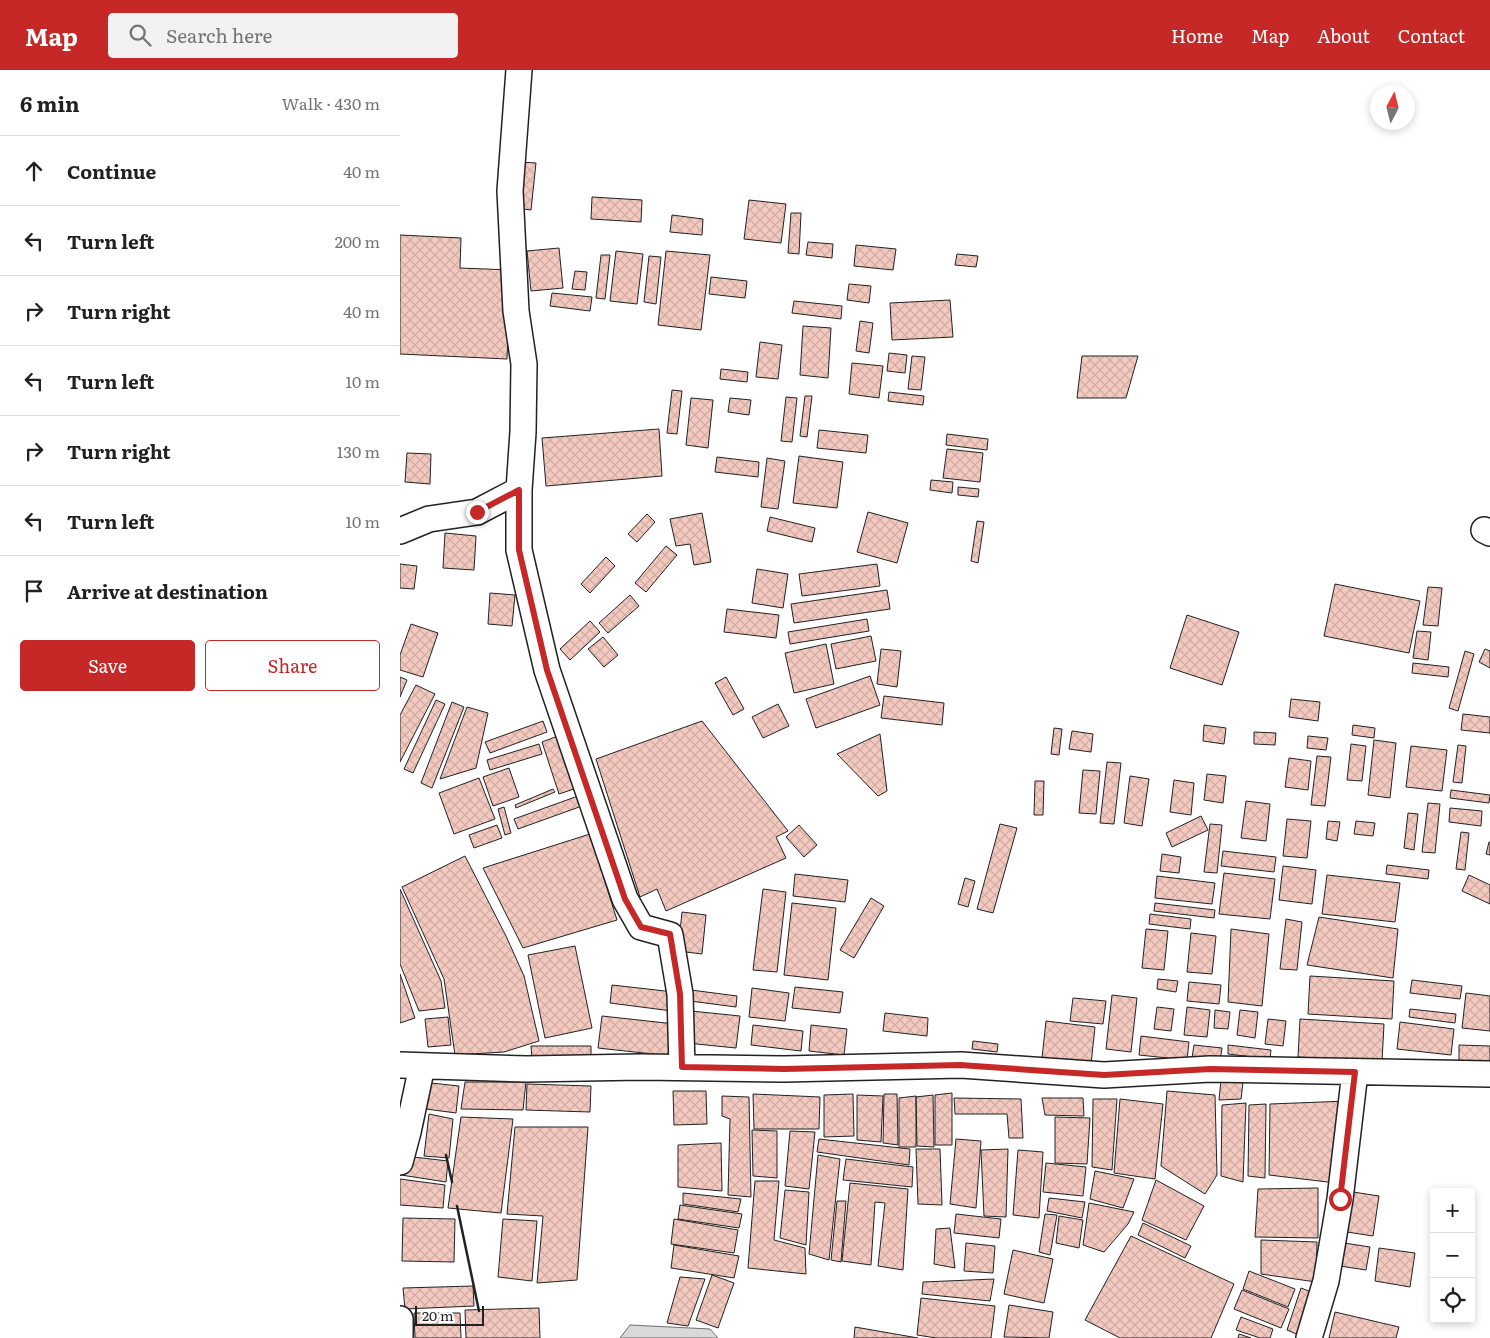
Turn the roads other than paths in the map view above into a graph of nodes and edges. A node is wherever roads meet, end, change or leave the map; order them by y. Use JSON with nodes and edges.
{"nodes":[{"id":1,"x":519,"y":70,"type":"edge"},
{"id":2,"x":519,"y":490,"type":"junction"},
{"id":3,"x":400,"y":531,"type":"edge"},
{"id":4,"x":411,"y":1066,"type":"edge"},
{"id":5,"x":682,"y":1067,"type":"junction"},
{"id":6,"x":1355,"y":1072,"type":"junction"},
{"id":7,"x":1490,"y":1074,"type":"edge"},
{"id":8,"x":400,"y":1162,"type":"edge"},
{"id":9,"x":400,"y":1319,"type":"edge"},
{"id":10,"x":400,"y":1336,"type":"edge"},
{"id":11,"x":1309,"y":1338,"type":"edge"}],
"edges":[{"from":1,"to":2,"type":"street"},
{"from":2,"to":3,"type":"street"},
{"from":2,"to":5,"type":"street"},
{"from":4,"to":5,"type":"street"},
{"from":4,"to":8,"type":"street"},
{"from":5,"to":6,"type":"street"},
{"from":6,"to":7,"type":"street"},
{"from":6,"to":11,"type":"street"},
{"from":9,"to":10,"type":"street"}]}
